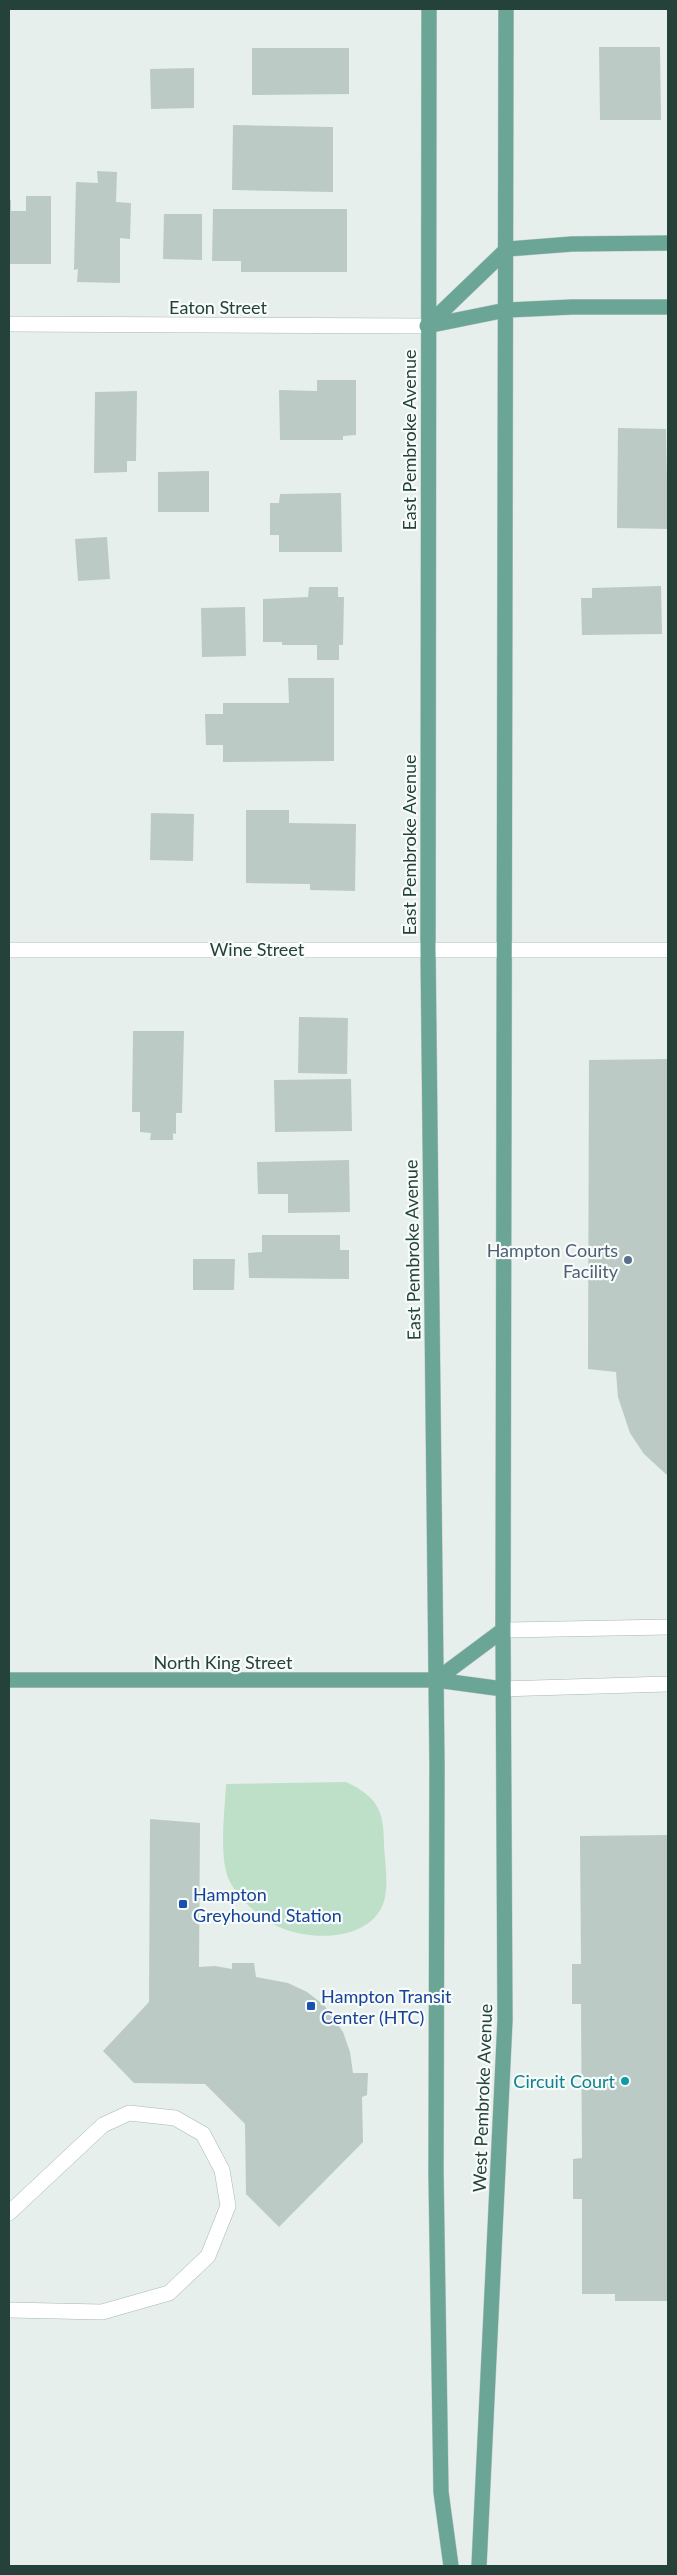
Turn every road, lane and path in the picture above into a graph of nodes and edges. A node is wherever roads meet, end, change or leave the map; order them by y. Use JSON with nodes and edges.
{"nodes":[{"id":1,"x":429,"y":9,"type":"edge"},
{"id":2,"x":506,"y":9,"type":"edge"},
{"id":3,"x":668,"y":243,"type":"edge"},
{"id":4,"x":507,"y":249,"type":"junction"},
{"id":5,"x":668,"y":307,"type":"edge"},
{"id":6,"x":506,"y":310,"type":"junction"},
{"id":7,"x":9,"y":324,"type":"edge"},
{"id":8,"x":427,"y":326,"type":"junction"},
{"id":9,"x":505,"y":948,"type":"junction"},
{"id":10,"x":428,"y":949,"type":"junction"},
{"id":11,"x":9,"y":950,"type":"edge"},
{"id":12,"x":668,"y":950,"type":"edge"},
{"id":13,"x":668,"y":1627,"type":"edge"},
{"id":14,"x":503,"y":1630,"type":"junction"},
{"id":15,"x":9,"y":1680,"type":"edge"},
{"id":16,"x":436,"y":1680,"type":"junction"},
{"id":17,"x":668,"y":1684,"type":"edge"},
{"id":18,"x":503,"y":1689,"type":"junction"},
{"id":19,"x":9,"y":2213,"type":"edge"},
{"id":20,"x":9,"y":2310,"type":"edge"},
{"id":21,"x":451,"y":2566,"type":"edge"},
{"id":22,"x":479,"y":2566,"type":"edge"}],
"edges":[{"from":1,"to":8,"type":"main road","name":"East Pembroke Avenue"},
{"from":2,"to":4,"type":"main road"},
{"from":3,"to":4,"type":"main road"},
{"from":4,"to":6,"type":"main road"},
{"from":4,"to":8,"type":"main road"},
{"from":5,"to":6,"type":"main road","name":"Eaton Street"},
{"from":6,"to":8,"type":"main road","name":"Eaton Street"},
{"from":6,"to":9,"type":"main road"},
{"from":7,"to":8,"type":"street","name":"Eaton Street"},
{"from":8,"to":10,"type":"main road","name":"East Pembroke Avenue"},
{"from":9,"to":10,"type":"street","name":"Wine Street"},
{"from":9,"to":12,"type":"street","name":"Wine Street"},
{"from":9,"to":14,"type":"main road"},
{"from":10,"to":11,"type":"street","name":"Wine Street"},
{"from":10,"to":16,"type":"main road","name":"East Pembroke Avenue"},
{"from":13,"to":14,"type":"street"},
{"from":14,"to":16,"type":"main road"},
{"from":14,"to":18,"type":"main road","name":"West Pembroke Avenue"},
{"from":15,"to":16,"type":"main road","name":"North King Street"},
{"from":16,"to":18,"type":"main road","name":"North King Street"},
{"from":16,"to":21,"type":"main road"},
{"from":17,"to":18,"type":"street","name":"North King Street"},
{"from":18,"to":22,"type":"main road","name":"West Pembroke Avenue"},
{"from":19,"to":20,"type":"street"}]}
